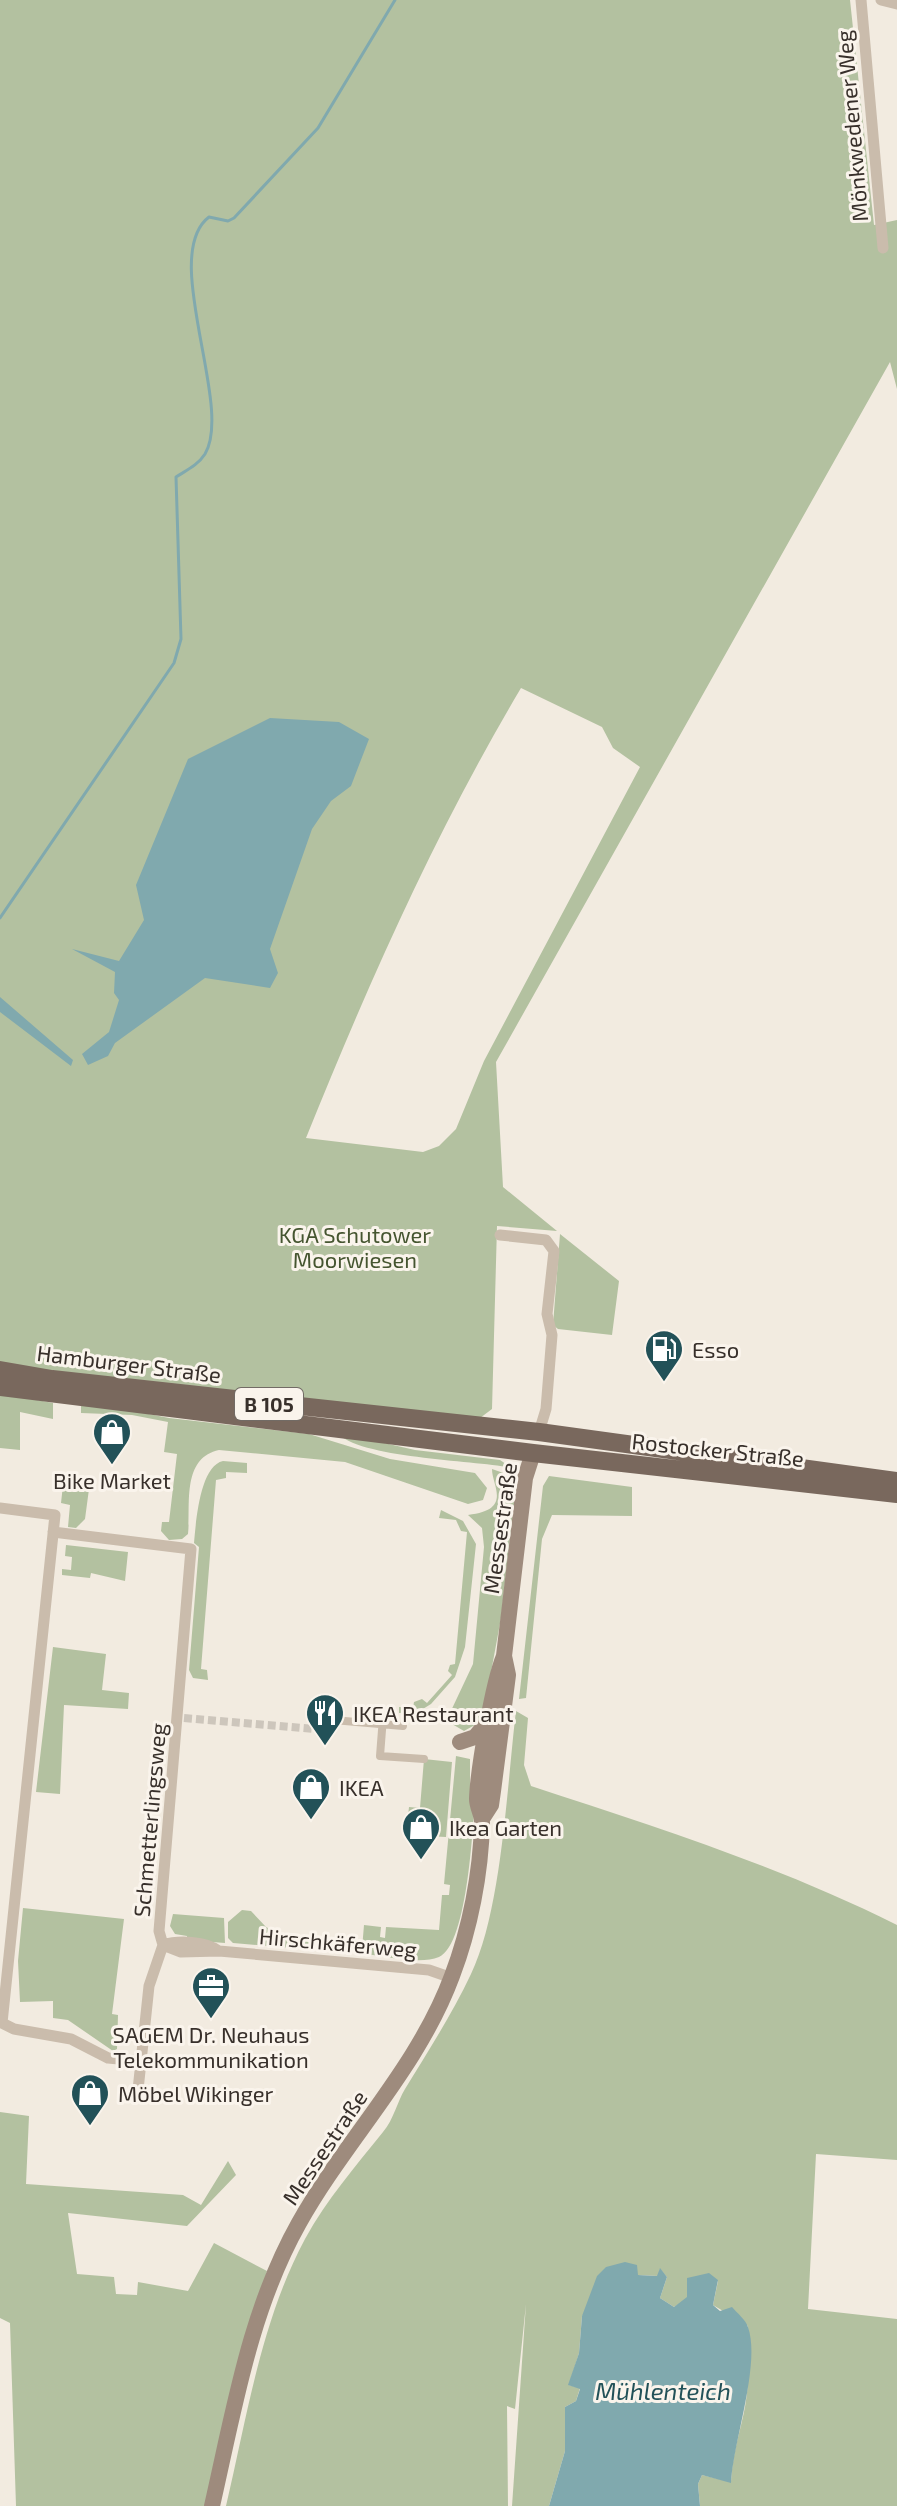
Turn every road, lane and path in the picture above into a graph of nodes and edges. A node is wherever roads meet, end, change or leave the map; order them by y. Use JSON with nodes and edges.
{"nodes":[{"id":1,"x":861,"y":0,"type":"edge"},
{"id":2,"x":881,"y":0,"type":"edge"},
{"id":3,"x":897,"y":4,"type":"edge"},
{"id":4,"x":883,"y":248,"type":"dead end"},
{"id":5,"x":500,"y":1235,"type":"dead end"},
{"id":6,"x":0,"y":1370,"type":"edge"},
{"id":7,"x":0,"y":1387,"type":"edge"},
{"id":8,"x":539,"y":1432,"type":"junction"},
{"id":9,"x":533,"y":1453,"type":"junction"},
{"id":10,"x":897,"y":1481,"type":"edge"},
{"id":11,"x":897,"y":1494,"type":"edge"},
{"id":12,"x":0,"y":1508,"type":"edge"},
{"id":13,"x":53,"y":1532,"type":"junction"},
{"id":14,"x":504,"y":1656,"type":"junction"},
{"id":15,"x":490,"y":1718,"type":"junction"},
{"id":16,"x":383,"y":1721,"type":"junction"},
{"id":17,"x":403,"y":1726,"type":"dead end"},
{"id":18,"x":327,"y":1730,"type":"tunnel mouth"},
{"id":19,"x":460,"y":1742,"type":"dead end"},
{"id":20,"x":424,"y":1759,"type":"dead end"},
{"id":21,"x":482,"y":1819,"type":"junction"},
{"id":22,"x":163,"y":1945,"type":"junction"},
{"id":23,"x":452,"y":1978,"type":"junction"},
{"id":24,"x":2,"y":1987,"type":"edge"},
{"id":25,"x":140,"y":2061,"type":"junction"},
{"id":26,"x":138,"y":2090,"type":"dead end"},
{"id":27,"x":212,"y":2506,"type":"edge"}],
"edges":[{"from":1,"to":4,"type":"street","name":"Mönkwedener Weg"},
{"from":2,"to":3,"type":"street"},
{"from":5,"to":8,"type":"street"},
{"from":6,"to":8,"type":"main road","name":"Hamburger Straße","number":"B 105"},
{"from":7,"to":9,"type":"main road","name":"Hamburger Straße","number":"B 105"},
{"from":8,"to":9,"type":"main road"},
{"from":8,"to":10,"type":"main road","name":"Rostocker Straße","number":"B 105"},
{"from":9,"to":11,"type":"main road","name":"Rostocker Straße","number":"B 105"},
{"from":9,"to":14,"type":"main road","name":"Messestraße"},
{"from":12,"to":13,"type":"street"},
{"from":13,"to":22,"type":"street","name":"Schmetterlingsweg"},
{"from":13,"to":24,"type":"street"},
{"from":14,"to":15,"type":"main road","name":"Messestraße"},
{"from":14,"to":21,"type":"main road","name":"Messestraße"},
{"from":15,"to":19,"type":"main road"},
{"from":15,"to":21,"type":"main road","name":"Messestraße"},
{"from":16,"to":17,"type":"street"},
{"from":16,"to":18,"type":"street"},
{"from":16,"to":20,"type":"street"},
{"from":21,"to":23,"type":"main road","name":"Messestraße"},
{"from":22,"to":23,"type":"street","name":"Hirschkäferweg"},
{"from":22,"to":25,"type":"street","name":"Schmetterlingsweg"},
{"from":23,"to":27,"type":"main road","name":"Messestraße"},
{"from":24,"to":25,"type":"street"},
{"from":25,"to":26,"type":"street","name":"Schmetterlingsweg"}]}
